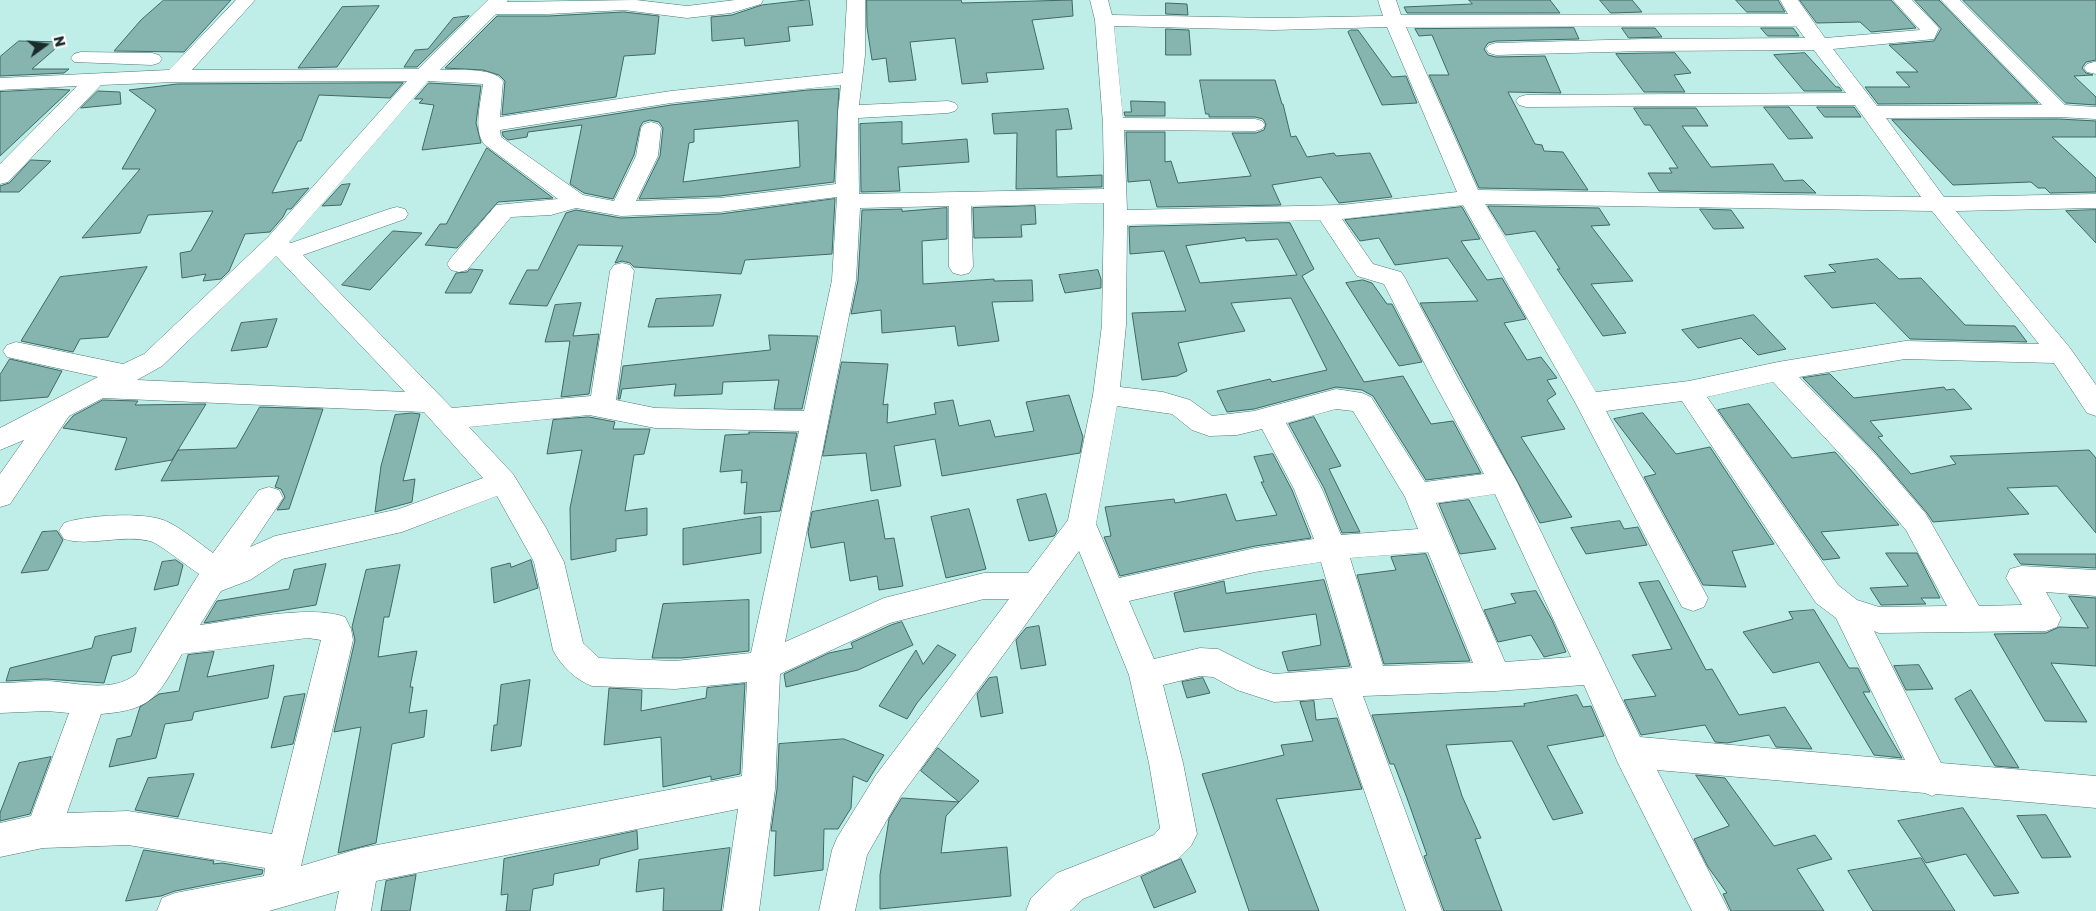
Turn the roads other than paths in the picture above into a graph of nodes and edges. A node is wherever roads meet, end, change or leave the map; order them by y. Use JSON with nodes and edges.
{"nodes":[{"id":1,"x":246,"y":0,"type":"edge"},
{"id":2,"x":754,"y":0,"type":"edge"},
{"id":3,"x":856,"y":0,"type":"edge"},
{"id":4,"x":1789,"y":0,"type":"edge"},
{"id":5,"x":1902,"y":0,"type":"edge"},
{"id":6,"x":1950,"y":0,"type":"edge"},
{"id":7,"x":495,"y":4,"type":"edge"},
{"id":8,"x":1102,"y":10,"type":"edge"},
{"id":9,"x":1390,"y":11,"type":"edge"},
{"id":10,"x":1801,"y":20,"type":"junction"},
{"id":11,"x":1821,"y":44,"type":"junction"},
{"id":12,"x":1496,"y":49,"type":"dead end"},
{"id":13,"x":81,"y":58,"type":"dead end"},
{"id":14,"x":190,"y":59,"type":"junction"},
{"id":15,"x":423,"y":74,"type":"junction"},
{"id":16,"x":175,"y":76,"type":"junction"},
{"id":17,"x":852,"y":78,"type":"junction"},
{"id":18,"x":96,"y":79,"type":"junction"},
{"id":19,"x":0,"y":84,"type":"edge"},
{"id":20,"x":1526,"y":101,"type":"dead end"},
{"id":21,"x":1866,"y":105,"type":"junction"},
{"id":22,"x":948,"y":107,"type":"dead end"},
{"id":23,"x":2059,"y":111,"type":"junction"},
{"id":24,"x":848,"y":112,"type":"junction"},
{"id":25,"x":2096,"y":113,"type":"edge"},
{"id":26,"x":1113,"y":124,"type":"junction"},
{"id":27,"x":489,"y":125,"type":"junction"},
{"id":28,"x":1255,"y":125,"type":"dead end"},
{"id":29,"x":651,"y":128,"type":"dead end"},
{"id":30,"x":0,"y":177,"type":"edge"},
{"id":31,"x":848,"y":195,"type":"junction"},
{"id":32,"x":1470,"y":197,"type":"junction"},
{"id":33,"x":960,"y":199,"type":"junction"},
{"id":34,"x":576,"y":200,"type":"junction"},
{"id":35,"x":2096,"y":201,"type":"edge"},
{"id":36,"x":1938,"y":204,"type":"junction"},
{"id":37,"x":1115,"y":207,"type":"junction"},
{"id":38,"x":621,"y":209,"type":"junction"},
{"id":39,"x":1326,"y":212,"type":"junction"},
{"id":40,"x":397,"y":214,"type":"dead end"},
{"id":41,"x":281,"y":247,"type":"junction"},
{"id":42,"x":458,"y":264,"type":"dead end"},
{"id":43,"x":961,"y":267,"type":"dead end"},
{"id":44,"x":622,"y":271,"type":"dead end"},
{"id":45,"x":16,"y":351,"type":"dead end"},
{"id":46,"x":2061,"y":354,"type":"junction"},
{"id":47,"x":1778,"y":371,"type":"junction"},
{"id":48,"x":126,"y":374,"type":"junction"},
{"id":49,"x":102,"y":388,"type":"junction"},
{"id":50,"x":1689,"y":391,"type":"junction"},
{"id":51,"x":1106,"y":394,"type":"junction"},
{"id":52,"x":1589,"y":403,"type":"junction"},
{"id":53,"x":2096,"y":406,"type":"edge"},
{"id":54,"x":602,"y":407,"type":"junction"},
{"id":55,"x":60,"y":409,"type":"junction"},
{"id":56,"x":438,"y":411,"type":"junction"},
{"id":57,"x":1270,"y":417,"type":"junction"},
{"id":58,"x":814,"y":421,"type":"junction"},
{"id":59,"x":0,"y":440,"type":"edge"},
{"id":60,"x":504,"y":482,"type":"junction"},
{"id":61,"x":1503,"y":482,"type":"junction"},
{"id":62,"x":1418,"y":494,"type":"junction"},
{"id":63,"x":0,"y":496,"type":"edge"},
{"id":64,"x":269,"y":498,"type":"dead end"},
{"id":65,"x":1082,"y":524,"type":"junction"},
{"id":66,"x":74,"y":531,"type":"dead end"},
{"id":67,"x":1438,"y":539,"type":"junction"},
{"id":68,"x":1332,"y":548,"type":"junction"},
{"id":69,"x":213,"y":577,"type":"junction"},
{"id":70,"x":2096,"y":583,"type":"edge"},
{"id":71,"x":1037,"y":586,"type":"junction"},
{"id":72,"x":1112,"y":592,"type":"junction"},
{"id":73,"x":1693,"y":598,"type":"dead end"},
{"id":74,"x":1847,"y":609,"type":"junction"},
{"id":75,"x":1970,"y":618,"type":"junction"},
{"id":76,"x":173,"y":642,"type":"junction"},
{"id":77,"x":764,"y":666,"type":"junction"},
{"id":78,"x":1593,"y":670,"type":"junction"},
{"id":79,"x":1144,"y":675,"type":"junction"},
{"id":80,"x":1495,"y":677,"type":"junction"},
{"id":81,"x":1358,"y":682,"type":"junction"},
{"id":82,"x":0,"y":698,"type":"edge"},
{"id":83,"x":90,"y":700,"type":"junction"},
{"id":84,"x":1630,"y":752,"type":"junction"},
{"id":85,"x":1932,"y":780,"type":"junction"},
{"id":86,"x":758,"y":789,"type":"junction"},
{"id":87,"x":2096,"y":792,"type":"edge"},
{"id":88,"x":43,"y":831,"type":"junction"},
{"id":89,"x":0,"y":840,"type":"edge"},
{"id":90,"x":285,"y":854,"type":"junction"},
{"id":91,"x":362,"y":866,"type":"junction"},
{"id":92,"x":279,"y":891,"type":"junction"},
{"id":93,"x":175,"y":911,"type":"edge"},
{"id":94,"x":353,"y":911,"type":"edge"},
{"id":95,"x":741,"y":911,"type":"edge"},
{"id":96,"x":837,"y":911,"type":"edge"},
{"id":97,"x":1044,"y":911,"type":"edge"},
{"id":98,"x":1424,"y":911,"type":"edge"},
{"id":99,"x":1711,"y":911,"type":"edge"}],
"edges":[{"from":1,"to":14,"type":"street"},
{"from":2,"to":7,"type":"street"},
{"from":3,"to":17,"type":"street"},
{"from":4,"to":10,"type":"street"},
{"from":5,"to":11,"type":"street"},
{"from":6,"to":23,"type":"street"},
{"from":7,"to":15,"type":"street"},
{"from":8,"to":9,"type":"street"},
{"from":8,"to":26,"type":"street"},
{"from":9,"to":10,"type":"street"},
{"from":9,"to":32,"type":"street"},
{"from":10,"to":11,"type":"street"},
{"from":11,"to":12,"type":"street"},
{"from":11,"to":21,"type":"street"},
{"from":13,"to":14,"type":"street"},
{"from":14,"to":16,"type":"street"},
{"from":15,"to":16,"type":"street"},
{"from":15,"to":27,"type":"street"},
{"from":15,"to":41,"type":"street"},
{"from":16,"to":18,"type":"street"},
{"from":17,"to":24,"type":"street"},
{"from":17,"to":27,"type":"street"},
{"from":18,"to":19,"type":"street"},
{"from":18,"to":30,"type":"street"},
{"from":20,"to":21,"type":"street"},
{"from":21,"to":23,"type":"street"},
{"from":21,"to":36,"type":"street"},
{"from":22,"to":24,"type":"street"},
{"from":23,"to":25,"type":"street"},
{"from":24,"to":31,"type":"street"},
{"from":26,"to":28,"type":"street"},
{"from":26,"to":37,"type":"street"},
{"from":27,"to":34,"type":"street"},
{"from":29,"to":38,"type":"street"},
{"from":31,"to":33,"type":"street"},
{"from":31,"to":38,"type":"street"},
{"from":31,"to":58,"type":"street"},
{"from":32,"to":36,"type":"street"},
{"from":32,"to":39,"type":"street"},
{"from":32,"to":52,"type":"street"},
{"from":33,"to":37,"type":"street"},
{"from":33,"to":43,"type":"street"},
{"from":34,"to":38,"type":"street"},
{"from":34,"to":42,"type":"street"},
{"from":35,"to":36,"type":"street"},
{"from":36,"to":46,"type":"street"},
{"from":37,"to":39,"type":"street"},
{"from":37,"to":51,"type":"street"},
{"from":39,"to":61,"type":"street"},
{"from":40,"to":41,"type":"street"},
{"from":41,"to":48,"type":"street"},
{"from":41,"to":56,"type":"street"},
{"from":44,"to":54,"type":"street"},
{"from":45,"to":48,"type":"street"},
{"from":46,"to":47,"type":"street"},
{"from":46,"to":53,"type":"street"},
{"from":47,"to":50,"type":"street"},
{"from":47,"to":75,"type":"street"},
{"from":48,"to":49,"type":"street"},
{"from":49,"to":55,"type":"street"},
{"from":49,"to":56,"type":"street"},
{"from":50,"to":52,"type":"street"},
{"from":50,"to":74,"type":"street"},
{"from":51,"to":57,"type":"street"},
{"from":51,"to":65,"type":"street"},
{"from":52,"to":73,"type":"street"},
{"from":54,"to":56,"type":"street"},
{"from":54,"to":58,"type":"street"},
{"from":55,"to":59,"type":"street"},
{"from":55,"to":63,"type":"street"},
{"from":56,"to":60,"type":"street"},
{"from":57,"to":62,"type":"street"},
{"from":57,"to":68,"type":"street"},
{"from":58,"to":77,"type":"street"},
{"from":60,"to":69,"type":"street"},
{"from":60,"to":77,"type":"street"},
{"from":61,"to":62,"type":"street"},
{"from":61,"to":78,"type":"street"},
{"from":62,"to":67,"type":"street"},
{"from":64,"to":69,"type":"street"},
{"from":65,"to":71,"type":"street"},
{"from":65,"to":72,"type":"street"},
{"from":66,"to":69,"type":"street"},
{"from":67,"to":68,"type":"street"},
{"from":67,"to":80,"type":"street"},
{"from":68,"to":72,"type":"street"},
{"from":68,"to":81,"type":"street"},
{"from":69,"to":76,"type":"street"},
{"from":70,"to":75,"type":"street"},
{"from":71,"to":77,"type":"street"},
{"from":71,"to":96,"type":"street"},
{"from":72,"to":79,"type":"street"},
{"from":74,"to":75,"type":"street"},
{"from":74,"to":85,"type":"street"},
{"from":76,"to":83,"type":"street"},
{"from":76,"to":90,"type":"street"},
{"from":77,"to":86,"type":"street"},
{"from":78,"to":80,"type":"street"},
{"from":78,"to":84,"type":"street"},
{"from":79,"to":81,"type":"street"},
{"from":79,"to":97,"type":"street"},
{"from":80,"to":81,"type":"street"},
{"from":81,"to":98,"type":"street"},
{"from":82,"to":83,"type":"street"},
{"from":83,"to":88,"type":"street"},
{"from":84,"to":85,"type":"street"},
{"from":84,"to":99,"type":"street"},
{"from":85,"to":87,"type":"street"},
{"from":86,"to":91,"type":"street"},
{"from":86,"to":95,"type":"street"},
{"from":88,"to":89,"type":"street"},
{"from":88,"to":90,"type":"street"},
{"from":90,"to":92,"type":"street"},
{"from":91,"to":92,"type":"street"},
{"from":91,"to":94,"type":"street"},
{"from":92,"to":93,"type":"street"}]}
